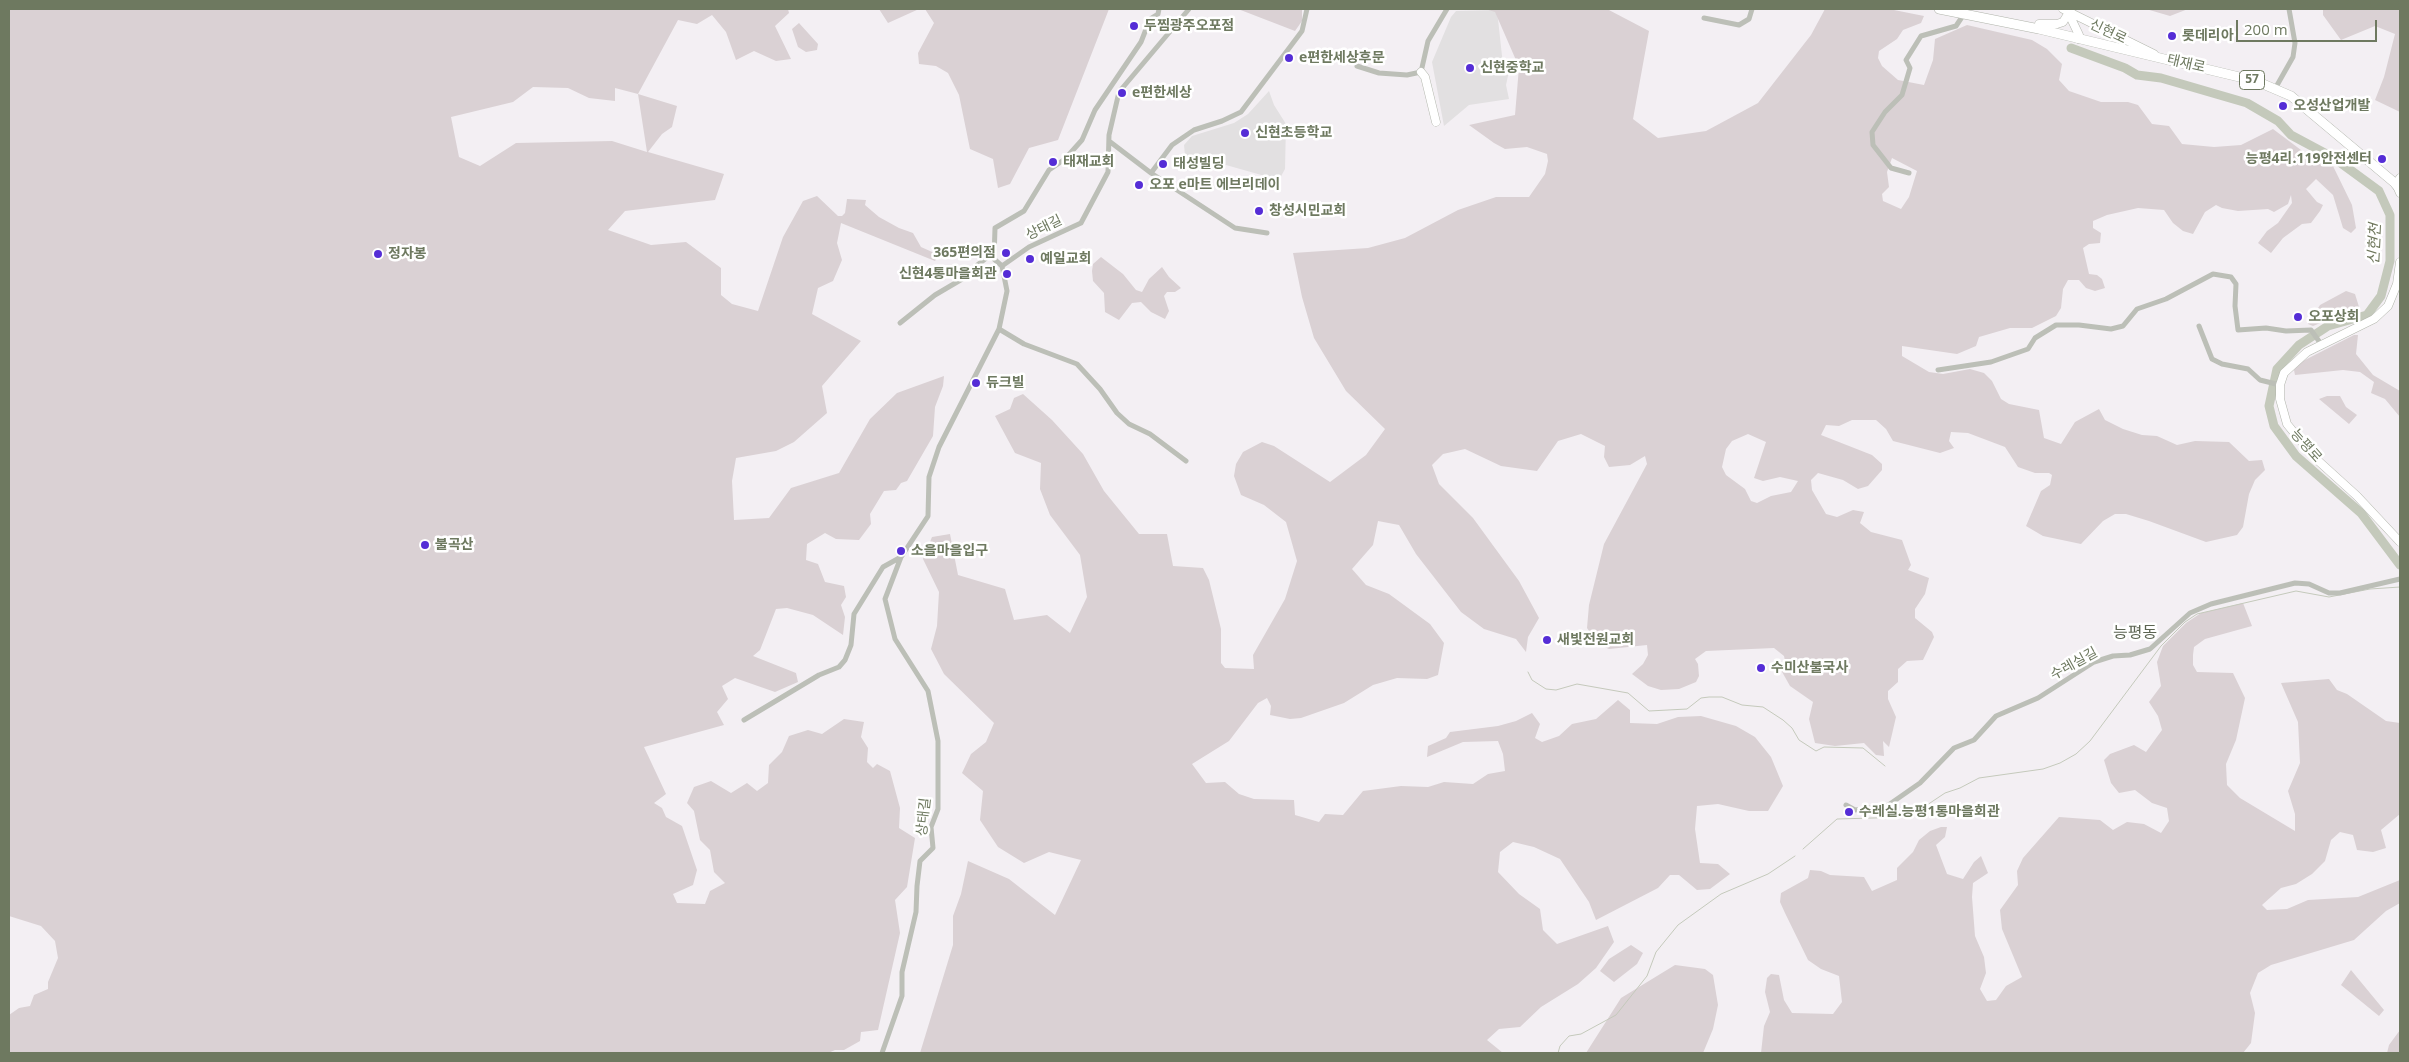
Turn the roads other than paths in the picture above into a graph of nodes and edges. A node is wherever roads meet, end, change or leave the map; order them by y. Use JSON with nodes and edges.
{"nodes":[{"id":1,"x":1159,"y":9,"type":"edge"},
{"id":2,"x":1189,"y":9,"type":"edge"},
{"id":3,"x":1307,"y":9,"type":"edge"},
{"id":4,"x":1445,"y":9,"type":"edge"},
{"id":5,"x":1752,"y":9,"type":"edge"},
{"id":6,"x":1939,"y":9,"type":"edge"},
{"id":7,"x":1956,"y":9,"type":"edge"},
{"id":8,"x":2289,"y":9,"type":"edge"},
{"id":9,"x":2067,"y":10,"type":"edge"},
{"id":10,"x":1964,"y":14,"type":"junction"},
{"id":11,"x":1704,"y":18,"type":"dead end"},
{"id":12,"x":2039,"y":24,"type":"junction"},
{"id":13,"x":2079,"y":37,"type":"junction"},
{"id":14,"x":2154,"y":54,"type":"junction"},
{"id":15,"x":1357,"y":66,"type":"dead end"},
{"id":16,"x":1421,"y":72,"type":"junction"},
{"id":17,"x":2276,"y":87,"type":"junction"},
{"id":18,"x":1107,"y":93,"type":"junction"},
{"id":19,"x":1117,"y":100,"type":"junction"},
{"id":20,"x":1436,"y":122,"type":"dead end"},
{"id":21,"x":1109,"y":141,"type":"junction"},
{"id":22,"x":1151,"y":172,"type":"junction"},
{"id":23,"x":1909,"y":173,"type":"dead end"},
{"id":24,"x":2399,"y":185,"type":"edge"},
{"id":25,"x":1267,"y":233,"type":"dead end"},
{"id":26,"x":994,"y":252,"type":"junction"},
{"id":27,"x":2400,"y":262,"type":"edge"},
{"id":28,"x":1002,"y":266,"type":"junction"},
{"id":29,"x":900,"y":323,"type":"dead end"},
{"id":30,"x":2199,"y":326,"type":"dead end"},
{"id":31,"x":1000,"y":329,"type":"junction"},
{"id":32,"x":2321,"y":343,"type":"junction"},
{"id":33,"x":1938,"y":370,"type":"dead end"},
{"id":34,"x":2279,"y":385,"type":"junction"},
{"id":35,"x":1186,"y":461,"type":"dead end"},
{"id":36,"x":2400,"y":542,"type":"edge"},
{"id":37,"x":901,"y":557,"type":"junction"},
{"id":38,"x":2400,"y":579,"type":"edge"},
{"id":39,"x":744,"y":720,"type":"dead end"},
{"id":40,"x":1846,"y":806,"type":"dead end"},
{"id":41,"x":882,"y":1053,"type":"edge"}],
"edges":[{"from":1,"to":18,"type":"street"},
{"from":2,"to":19,"type":"street","name":"상태길"},
{"from":3,"to":22,"type":"street"},
{"from":4,"to":16,"type":"street"},
{"from":5,"to":11,"type":"street"},
{"from":6,"to":10,"type":"main road","name":"태재로","number":"57"},
{"from":7,"to":12,"type":"main road","name":"태재로","number":"57"},
{"from":8,"to":17,"type":"street"},
{"from":9,"to":12,"type":"main road"},
{"from":9,"to":13,"type":"main road"},
{"from":9,"to":14,"type":"main road","name":"신현로"},
{"from":10,"to":13,"type":"main road","name":"태재로","number":"57"},
{"from":10,"to":23,"type":"street"},
{"from":12,"to":13,"type":"main road","name":"태재로","number":"57"},
{"from":13,"to":14,"type":"main road","name":"태재로","number":"57"},
{"from":13,"to":24,"type":"main road","name":"태재로","number":"57"},
{"from":14,"to":17,"type":"main road","name":"태재로","number":"57"},
{"from":15,"to":16,"type":"street"},
{"from":16,"to":20,"type":"main road"},
{"from":17,"to":24,"type":"main road","name":"태재로","number":"57"},
{"from":18,"to":19,"type":"street"},
{"from":18,"to":26,"type":"street"},
{"from":19,"to":21,"type":"street","name":"상태길"},
{"from":21,"to":22,"type":"street"},
{"from":21,"to":28,"type":"street","name":"상태길"},
{"from":22,"to":25,"type":"street"},
{"from":26,"to":28,"type":"street"},
{"from":26,"to":29,"type":"street"},
{"from":27,"to":32,"type":"main road"},
{"from":28,"to":31,"type":"street","name":"상태길"},
{"from":30,"to":34,"type":"street"},
{"from":31,"to":35,"type":"street"},
{"from":31,"to":37,"type":"street","name":"상태길"},
{"from":32,"to":33,"type":"street"},
{"from":32,"to":34,"type":"main road"},
{"from":34,"to":36,"type":"main road","name":"능평로"},
{"from":37,"to":39,"type":"street","name":"상태길"},
{"from":37,"to":41,"type":"street","name":"상태길"},
{"from":38,"to":40,"type":"street","name":"수레실길"}]}
